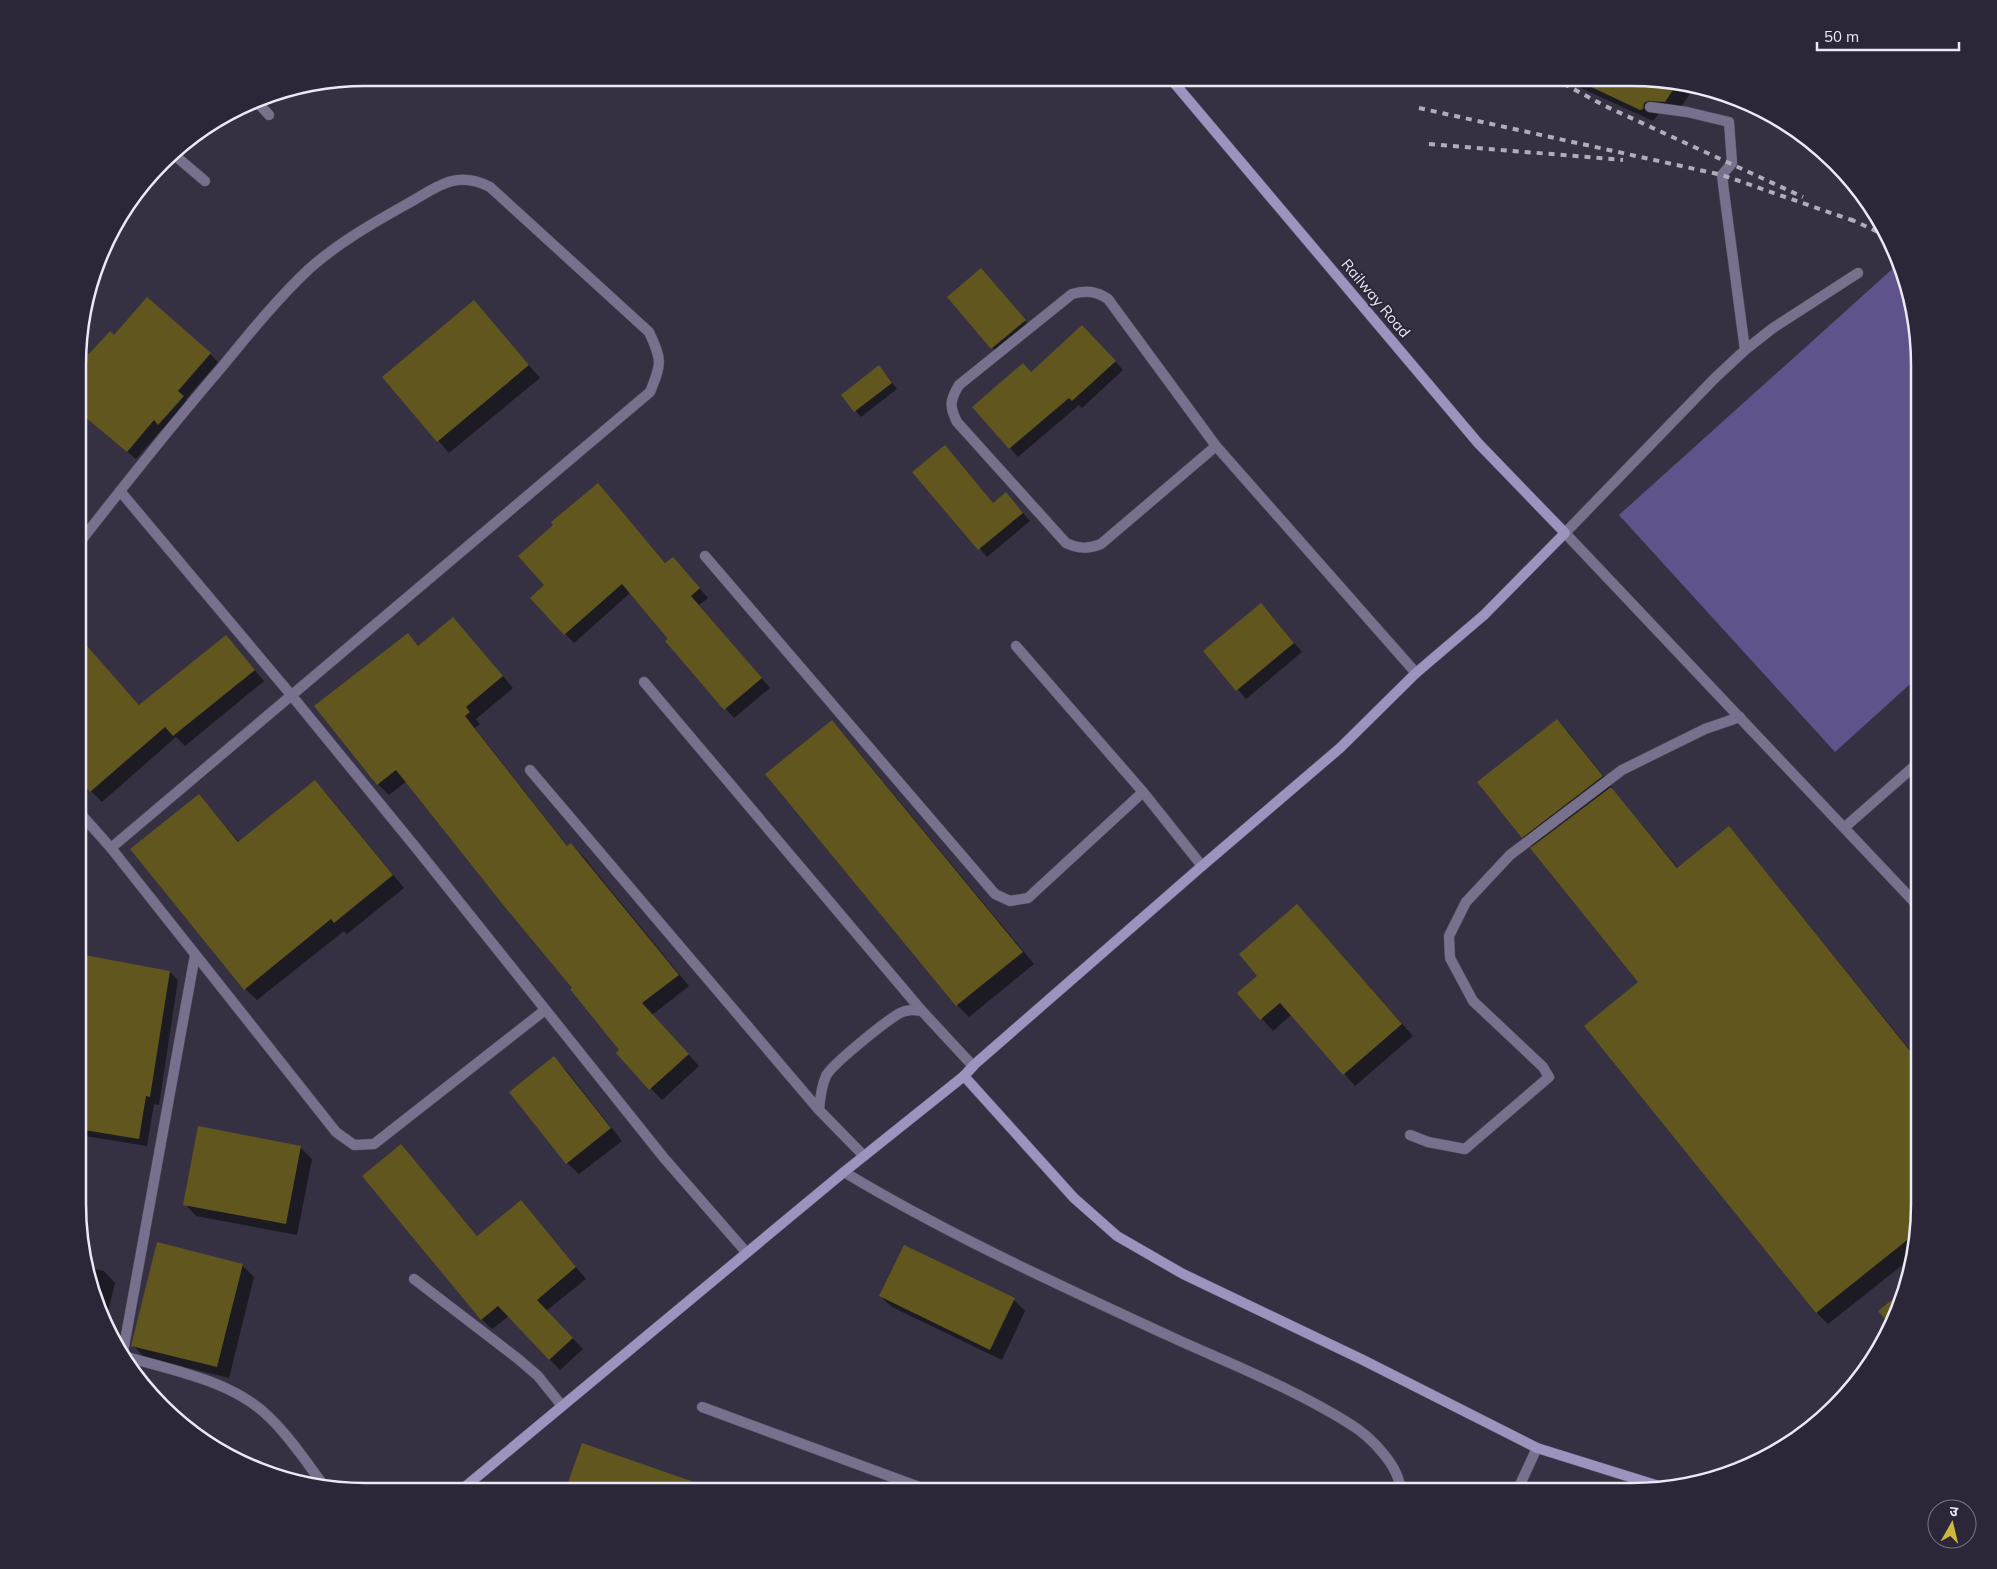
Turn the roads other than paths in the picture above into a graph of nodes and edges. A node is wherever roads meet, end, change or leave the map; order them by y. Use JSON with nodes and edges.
{"nodes":[{"id":1,"x":1177,"y":86,"type":"edge"},
{"id":2,"x":1650,"y":106,"type":"dead end"},
{"id":3,"x":262,"y":107,"type":"edge"},
{"id":4,"x":269,"y":115,"type":"dead end"},
{"id":5,"x":178,"y":158,"type":"edge"},
{"id":6,"x":205,"y":181,"type":"dead end"},
{"id":7,"x":1858,"y":273,"type":"dead end"},
{"id":8,"x":1745,"y":350,"type":"junction"},
{"id":9,"x":1216,"y":446,"type":"junction"},
{"id":10,"x":120,"y":491,"type":"junction"},
{"id":11,"x":1565,"y":533,"type":"junction"},
{"id":12,"x":86,"y":534,"type":"edge"},
{"id":13,"x":705,"y":556,"type":"dead end"},
{"id":14,"x":1016,"y":646,"type":"dead end"},
{"id":15,"x":1416,"y":673,"type":"junction"},
{"id":16,"x":644,"y":682,"type":"dead end"},
{"id":17,"x":292,"y":696,"type":"junction"},
{"id":18,"x":1740,"y":716,"type":"junction"},
{"id":19,"x":1911,"y":769,"type":"edge"},
{"id":20,"x":530,"y":770,"type":"dead end"},
{"id":21,"x":1143,"y":792,"type":"junction"},
{"id":22,"x":86,"y":820,"type":"edge"},
{"id":23,"x":1845,"y":827,"type":"junction"},
{"id":24,"x":111,"y":848,"type":"junction"},
{"id":25,"x":1202,"y":866,"type":"junction"},
{"id":26,"x":1911,"y":898,"type":"edge"},
{"id":27,"x":195,"y":955,"type":"junction"},
{"id":28,"x":545,"y":1010,"type":"junction"},
{"id":29,"x":922,"y":1011,"type":"junction"},
{"id":30,"x":973,"y":1066,"type":"junction"},
{"id":31,"x":964,"y":1076,"type":"junction"},
{"id":32,"x":819,"y":1110,"type":"junction"},
{"id":33,"x":1410,"y":1135,"type":"dead end"},
{"id":34,"x":864,"y":1156,"type":"junction"},
{"id":35,"x":844,"y":1172,"type":"junction"},
{"id":36,"x":746,"y":1252,"type":"junction"},
{"id":37,"x":414,"y":1279,"type":"dead end"},
{"id":38,"x":124,"y":1344,"type":"edge"},
{"id":39,"x":133,"y":1359,"type":"edge"},
{"id":40,"x":562,"y":1406,"type":"junction"},
{"id":41,"x":702,"y":1407,"type":"dead end"},
{"id":42,"x":1537,"y":1448,"type":"junction"},
{"id":43,"x":318,"y":1478,"type":"edge"},
{"id":44,"x":1647,"y":1482,"type":"edge"},
{"id":45,"x":470,"y":1483,"type":"edge"},
{"id":46,"x":908,"y":1483,"type":"edge"},
{"id":47,"x":1400,"y":1483,"type":"edge"},
{"id":48,"x":1521,"y":1483,"type":"edge"}],
"edges":[{"from":1,"to":11,"type":"street","name":"Railway Road"},
{"from":2,"to":8,"type":"street"},
{"from":3,"to":4,"type":"street"},
{"from":5,"to":6,"type":"street"},
{"from":7,"to":8,"type":"street"},
{"from":8,"to":11,"type":"street"},
{"from":9,"to":9,"type":"street"},
{"from":9,"to":15,"type":"street"},
{"from":10,"to":12,"type":"street"},
{"from":10,"to":17,"type":"street"},
{"from":10,"to":17,"type":"street"},
{"from":11,"to":15,"type":"street"},
{"from":11,"to":18,"type":"street"},
{"from":13,"to":21,"type":"street"},
{"from":14,"to":21,"type":"street"},
{"from":15,"to":25,"type":"street"},
{"from":16,"to":29,"type":"street"},
{"from":17,"to":24,"type":"street"},
{"from":17,"to":28,"type":"street"},
{"from":18,"to":23,"type":"street"},
{"from":18,"to":33,"type":"street"},
{"from":19,"to":23,"type":"street"},
{"from":20,"to":32,"type":"street"},
{"from":21,"to":25,"type":"street"},
{"from":22,"to":24,"type":"street"},
{"from":23,"to":26,"type":"street"},
{"from":24,"to":27,"type":"street"},
{"from":25,"to":30,"type":"street"},
{"from":27,"to":28,"type":"street"},
{"from":27,"to":38,"type":"street"},
{"from":28,"to":36,"type":"street"},
{"from":29,"to":30,"type":"street"},
{"from":29,"to":32,"type":"street"},
{"from":30,"to":31,"type":"street"},
{"from":31,"to":34,"type":"street"},
{"from":31,"to":42,"type":"street"},
{"from":32,"to":34,"type":"street"},
{"from":34,"to":35,"type":"street"},
{"from":35,"to":36,"type":"street"},
{"from":35,"to":47,"type":"street"},
{"from":36,"to":40,"type":"street"},
{"from":37,"to":40,"type":"street"},
{"from":39,"to":43,"type":"street"},
{"from":40,"to":45,"type":"street"},
{"from":41,"to":46,"type":"street"},
{"from":42,"to":44,"type":"street"},
{"from":42,"to":48,"type":"street"}]}
